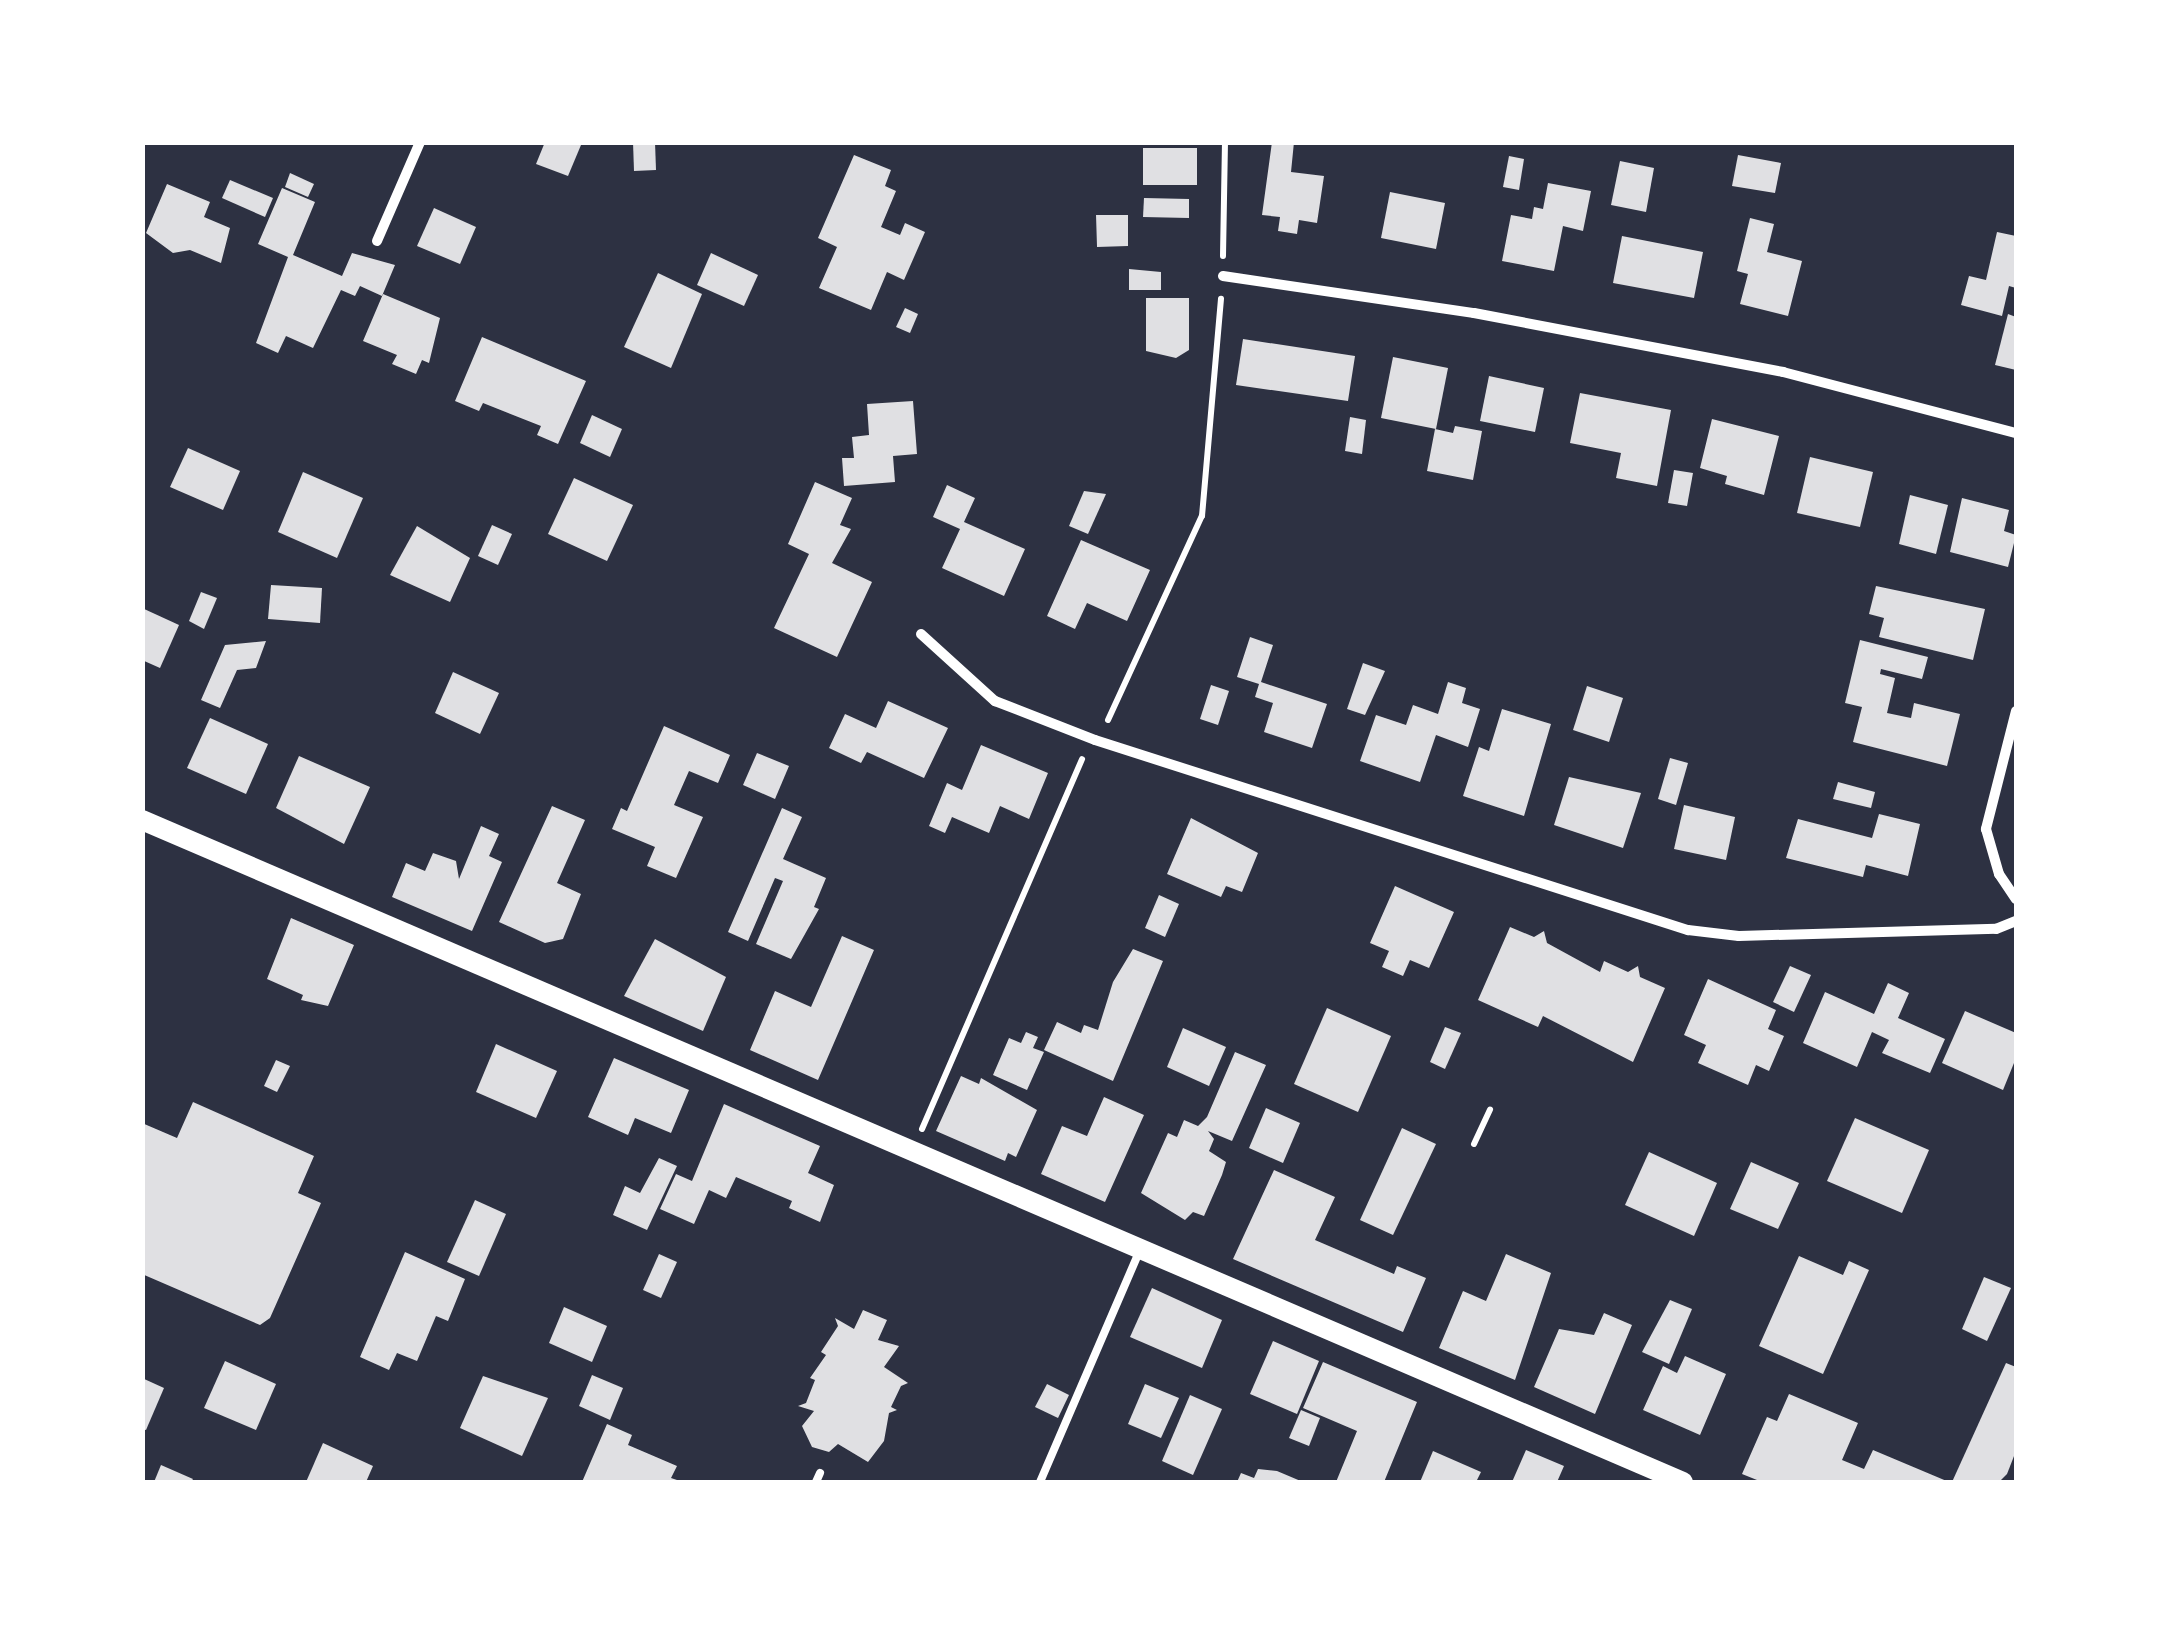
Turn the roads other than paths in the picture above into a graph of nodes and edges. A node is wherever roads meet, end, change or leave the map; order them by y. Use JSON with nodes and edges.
{"nodes":[{"id":1,"x":420,"y":142,"type":"edge"},
{"id":2,"x":377,"y":240,"type":"dead end"},
{"id":3,"x":1223,"y":276,"type":"road end"},
{"id":4,"x":2016,"y":433,"type":"edge"},
{"id":5,"x":921,"y":634,"type":"dead end"},
{"id":6,"x":2016,"y":711,"type":"edge"},
{"id":7,"x":142,"y":820,"type":"edge"},
{"id":8,"x":2016,"y":899,"type":"edge"},
{"id":9,"x":2016,"y":921,"type":"edge"},
{"id":10,"x":1140,"y":1250,"type":"junction"},
{"id":11,"x":1040,"y":1482,"type":"edge"},
{"id":12,"x":1683,"y":1482,"type":"edge"}],
"edges":[{"from":1,"to":2,"type":"street"},
{"from":3,"to":4,"type":"street"},
{"from":5,"to":9,"type":"street"},
{"from":6,"to":8,"type":"street"},
{"from":7,"to":10,"type":"main road"},
{"from":10,"to":11,"type":"lane"},
{"from":10,"to":12,"type":"main road"}]}
